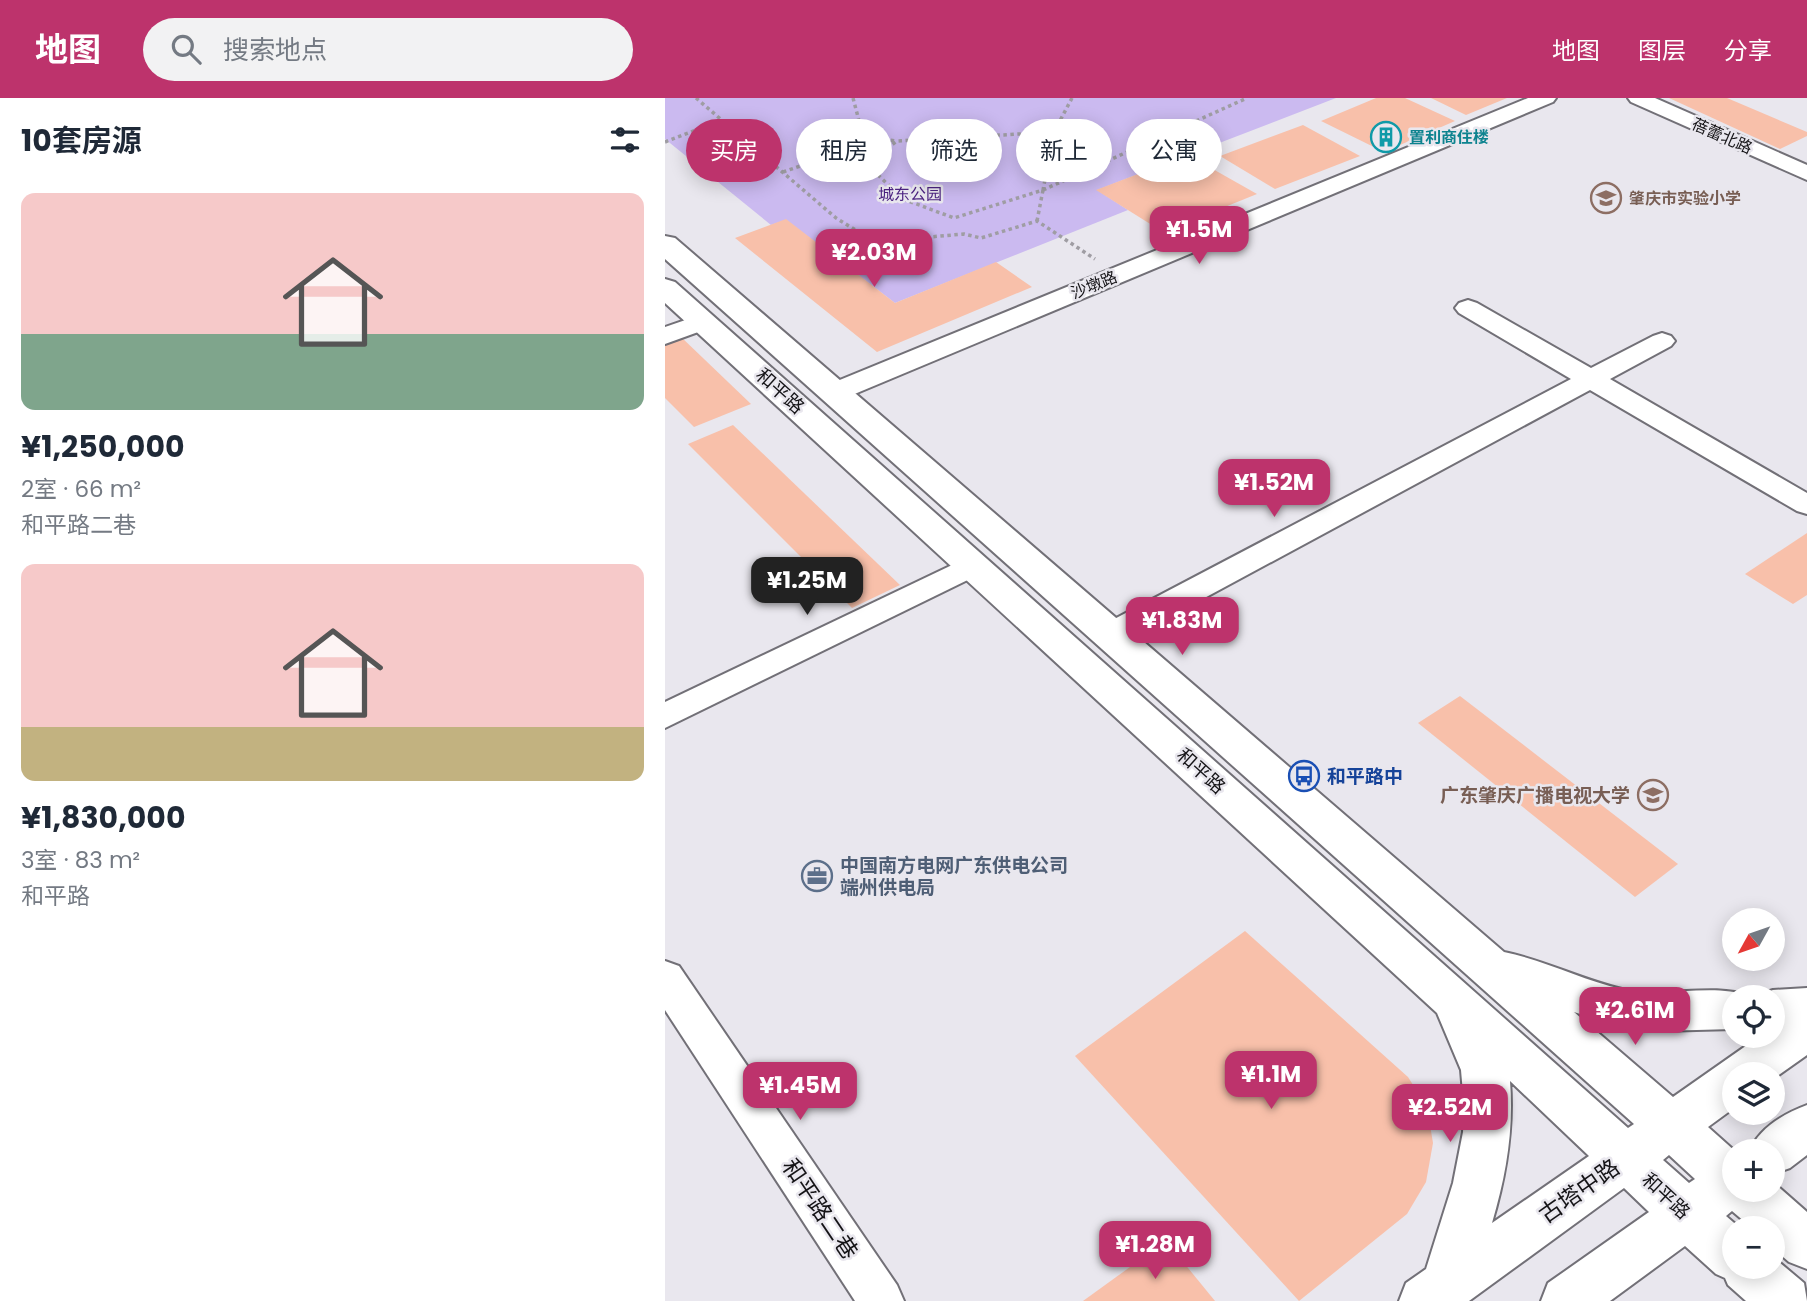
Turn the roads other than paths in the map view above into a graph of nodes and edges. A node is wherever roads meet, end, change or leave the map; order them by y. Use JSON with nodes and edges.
{"nodes":[{"id":1,"x":1546,"y":98,"type":"edge"},
{"id":2,"x":1638,"y":98,"type":"edge"},
{"id":3,"x":1807,"y":173,"type":"edge"},
{"id":4,"x":665,"y":244,"type":"edge"},
{"id":5,"x":665,"y":288,"type":"edge"},
{"id":6,"x":1468,"y":308,"type":"dead end"},
{"id":7,"x":703,"y":322,"type":"junction"},
{"id":8,"x":665,"y":336,"type":"edge"},
{"id":9,"x":1662,"y":341,"type":"dead end"},
{"id":10,"x":1591,"y":379,"type":"junction"},
{"id":11,"x":835,"y":393,"type":"junction"},
{"id":12,"x":1807,"y":505,"type":"edge"},
{"id":13,"x":973,"y":565,"type":"junction"},
{"id":14,"x":1112,"y":634,"type":"junction"},
{"id":15,"x":665,"y":716,"type":"edge"},
{"id":16,"x":1490,"y":965,"type":"junction"},
{"id":17,"x":665,"y":977,"type":"edge"},
{"id":18,"x":1453,"y":999,"type":"junction"},
{"id":19,"x":1807,"y":1007,"type":"edge"},
{"id":20,"x":1785,"y":1008,"type":"edge"},
{"id":21,"x":1722,"y":1010,"type":"edge"},
{"id":22,"x":1807,"y":1030,"type":"edge"},
{"id":23,"x":1761,"y":1062,"type":"edge"},
{"id":24,"x":1722,"y":1089,"type":"edge"},
{"id":25,"x":1670,"y":1126,"type":"junction"},
{"id":26,"x":1807,"y":1127,"type":"edge"},
{"id":27,"x":1785,"y":1143,"type":"edge"},
{"id":28,"x":1626,"y":1158,"type":"junction"},
{"id":29,"x":1722,"y":1170,"type":"edge"},
{"id":30,"x":1722,"y":1189,"type":"edge"},
{"id":31,"x":1759,"y":1202,"type":"edge"},
{"id":32,"x":1686,"y":1215,"type":"junction"},
{"id":33,"x":1807,"y":1245,"type":"edge"},
{"id":34,"x":1722,"y":1246,"type":"edge"},
{"id":35,"x":1760,"y":1279,"type":"edge"},
{"id":36,"x":1436,"y":1293,"type":"edge"},
{"id":37,"x":881,"y":1301,"type":"edge"},
{"id":38,"x":1567,"y":1301,"type":"edge"},
{"id":39,"x":1785,"y":1301,"type":"edge"}],
"edges":[{"from":1,"to":11,"type":"street","name":"沙墩路"},
{"from":2,"to":3,"type":"street","name":"蓓蕾北路"},
{"from":4,"to":11,"type":"main road","name":"和平路"},
{"from":5,"to":7,"type":"main road","name":"和平路"},
{"from":6,"to":10,"type":"street"},
{"from":7,"to":8,"type":"street"},
{"from":7,"to":13,"type":"main road","name":"和平路"},
{"from":9,"to":10,"type":"street"},
{"from":10,"to":12,"type":"street"},
{"from":10,"to":14,"type":"street"},
{"from":11,"to":14,"type":"main road","name":"和平路"},
{"from":13,"to":15,"type":"street"},
{"from":13,"to":18,"type":"main road","name":"和平路"},
{"from":14,"to":16,"type":"main road","name":"和平路"},
{"from":16,"to":21,"type":"main road"},
{"from":16,"to":25,"type":"main road","name":"和平路"},
{"from":17,"to":37,"type":"street","name":"和平路二巷"},
{"from":18,"to":28,"type":"main road","name":"和平路"},
{"from":18,"to":36,"type":"main road"},
{"from":19,"to":20,"type":"main road"},
{"from":22,"to":23,"type":"main road"},
{"from":24,"to":25,"type":"main road","name":"古塔中路"},
{"from":25,"to":28,"type":"main road","name":"古塔中路"},
{"from":25,"to":29,"type":"main road","name":"和平路"},
{"from":26,"to":27,"type":"main road"},
{"from":28,"to":32,"type":"main road","name":"和平路"},
{"from":28,"to":36,"type":"main road","name":"古塔中路"},
{"from":30,"to":32,"type":"main road"},
{"from":31,"to":33,"type":"main road"},
{"from":32,"to":34,"type":"main road","name":"和平路"},
{"from":32,"to":38,"type":"main road"},
{"from":35,"to":39,"type":"main road"}]}
